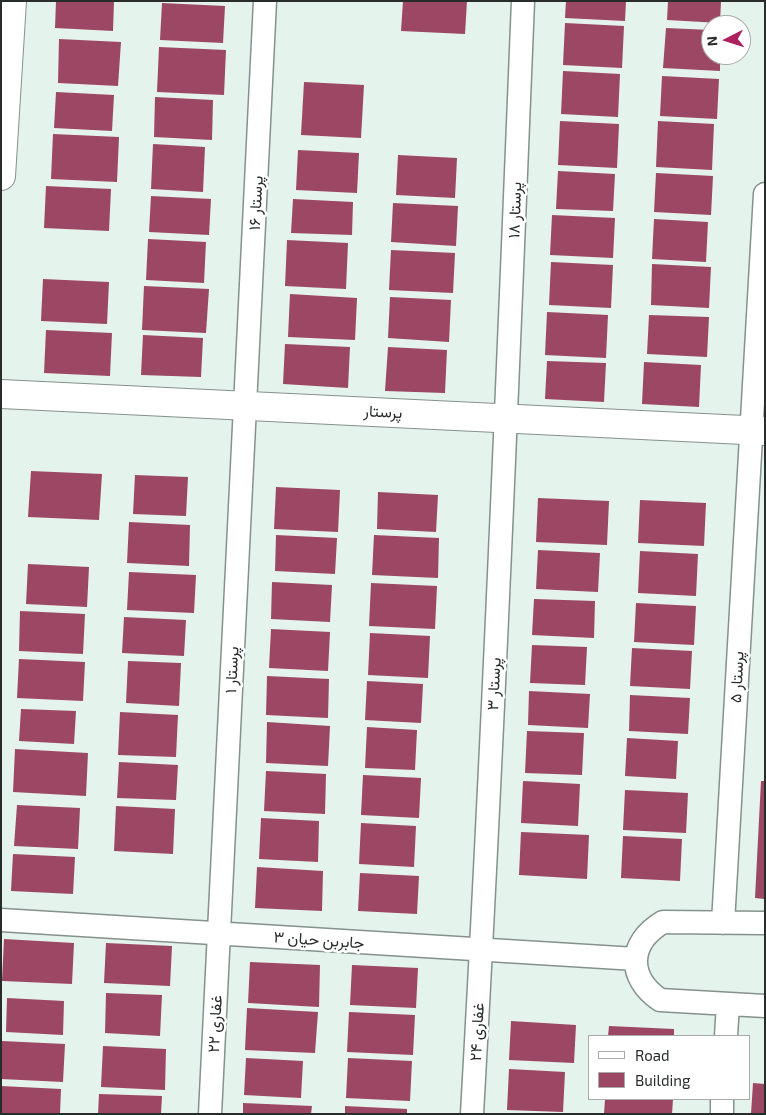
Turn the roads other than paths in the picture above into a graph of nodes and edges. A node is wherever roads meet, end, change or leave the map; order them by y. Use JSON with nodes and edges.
{"nodes":[{"id":1,"x":12,"y":1,"type":"edge"},
{"id":2,"x":266,"y":1,"type":"edge"},
{"id":3,"x":523,"y":1,"type":"edge"},
{"id":4,"x":1,"y":176,"type":"edge"},
{"id":5,"x":765,"y":194,"type":"edge"},
{"id":6,"x":1,"y":394,"type":"edge"},
{"id":7,"x":246,"y":406,"type":"junction"},
{"id":8,"x":506,"y":419,"type":"junction"},
{"id":9,"x":758,"y":431,"type":"edge"},
{"id":10,"x":1,"y":920,"type":"edge"},
{"id":11,"x":723,"y":923,"type":"junction"},
{"id":12,"x":765,"y":923,"type":"edge"},
{"id":13,"x":219,"y":934,"type":"junction"},
{"id":14,"x":482,"y":950,"type":"junction"},
{"id":15,"x":636,"y":959,"type":"junction"},
{"id":16,"x":728,"y":1004,"type":"junction"},
{"id":17,"x":765,"y":1006,"type":"edge"},
{"id":18,"x":726,"y":1035,"type":"edge"},
{"id":19,"x":722,"y":1100,"type":"edge"},
{"id":20,"x":210,"y":1114,"type":"edge"},
{"id":21,"x":472,"y":1114,"type":"edge"},
{"id":22,"x":722,"y":1114,"type":"edge"}],
"edges":[{"from":1,"to":4,"type":"street"},
{"from":2,"to":7,"type":"street","name":"پرستار ۱۶"},
{"from":3,"to":8,"type":"street","name":"پرستار ۱۸"},
{"from":5,"to":9,"type":"street","name":"پرستار ۵"},
{"from":6,"to":7,"type":"street","name":"پرستار"},
{"from":7,"to":8,"type":"street","name":"پرستار"},
{"from":7,"to":13,"type":"street","name":"پرستار ۱"},
{"from":8,"to":9,"type":"street","name":"پرستار"},
{"from":8,"to":14,"type":"street","name":"پرستار ۳"},
{"from":9,"to":11,"type":"street","name":"پرستار ۵"},
{"from":10,"to":13,"type":"street","name":"جابربن حیان ۳"},
{"from":11,"to":12,"type":"street"},
{"from":11,"to":15,"type":"street"},
{"from":13,"to":14,"type":"street","name":"جابربن حیان ۳"},
{"from":13,"to":20,"type":"street","name":"غفاری ۲۲"},
{"from":14,"to":15,"type":"street","name":"جابربن حیان ۳"},
{"from":14,"to":21,"type":"street","name":"غفاری ۲۴"},
{"from":15,"to":16,"type":"street"},
{"from":16,"to":17,"type":"street"},
{"from":16,"to":18,"type":"street"},
{"from":19,"to":22,"type":"street"}]}
